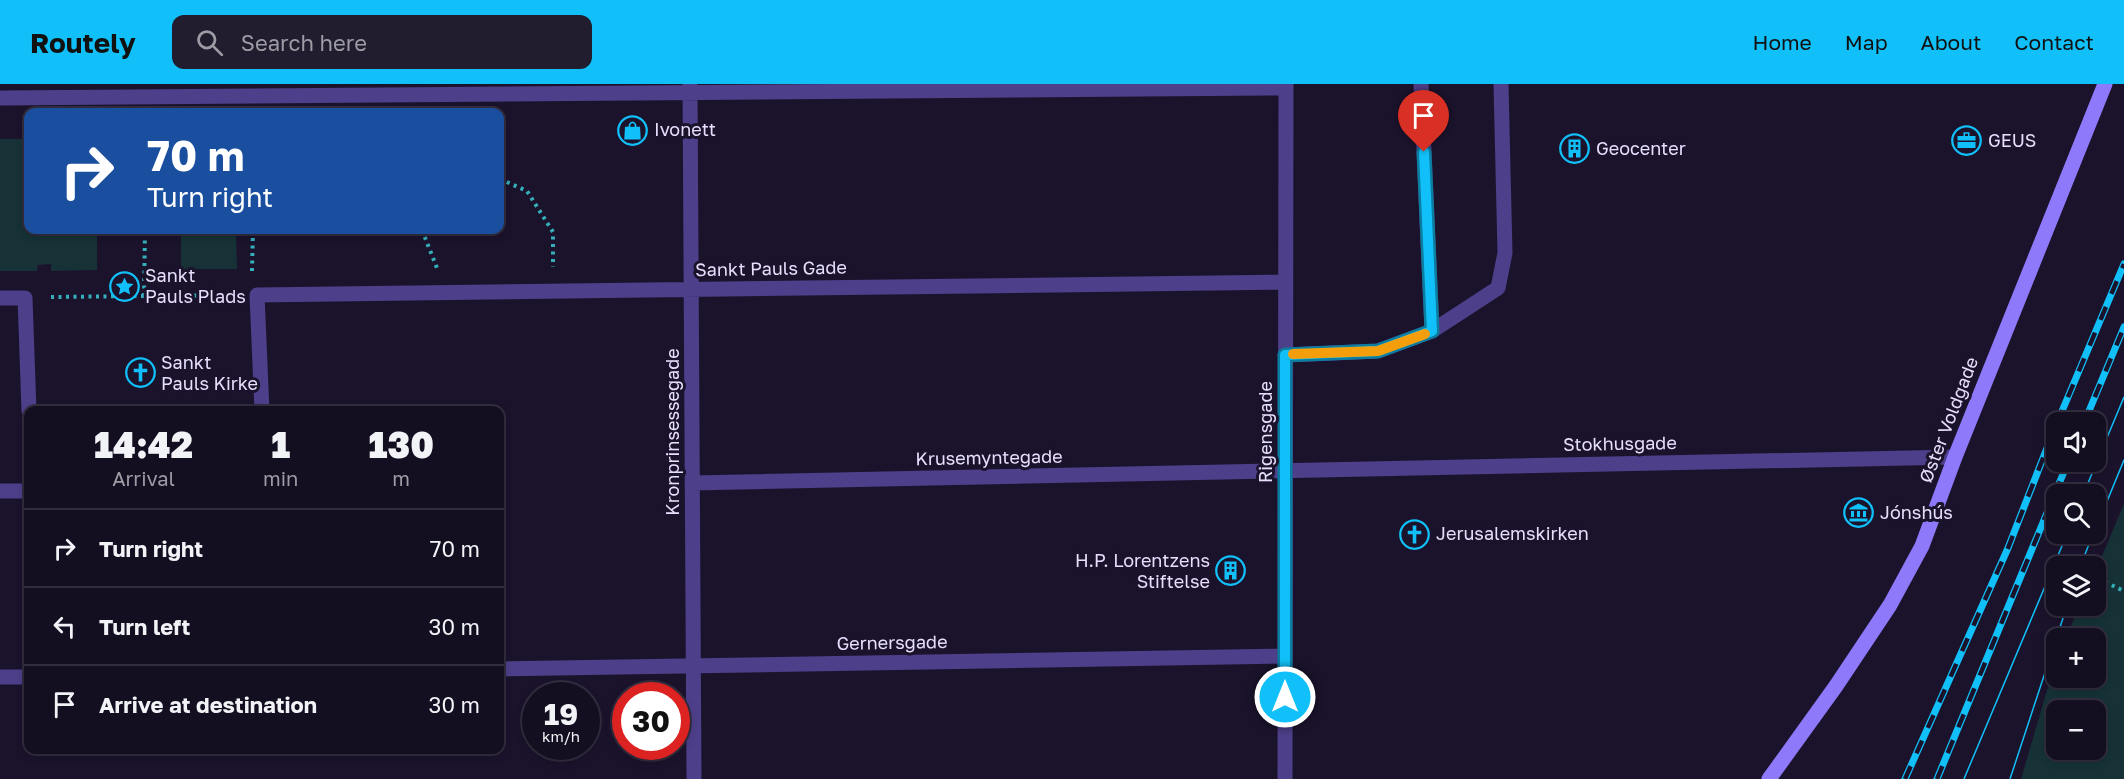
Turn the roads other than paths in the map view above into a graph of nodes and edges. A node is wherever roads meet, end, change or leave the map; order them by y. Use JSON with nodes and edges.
{"nodes":[{"id":1,"x":1421,"y":84,"type":"edge"},
{"id":2,"x":1501,"y":84,"type":"edge"},
{"id":3,"x":2105,"y":84,"type":"edge"},
{"id":4,"x":1286,"y":86,"type":"edge"},
{"id":5,"x":690,"y":88,"type":"edge"},
{"id":6,"x":366,"y":89,"type":"edge"},
{"id":7,"x":143,"y":90,"type":"edge"},
{"id":8,"x":0,"y":98,"type":"edge"},
{"id":9,"x":1285,"y":282,"type":"junction"},
{"id":10,"x":691,"y":290,"type":"junction"},
{"id":11,"x":0,"y":298,"type":"edge"},
{"id":12,"x":1432,"y":331,"type":"junction"},
{"id":13,"x":1285,"y":355,"type":"junction"},
{"id":14,"x":29,"y":406,"type":"edge"},
{"id":15,"x":262,"y":406,"type":"edge"},
{"id":16,"x":1955,"y":457,"type":"junction"},
{"id":17,"x":1286,"y":471,"type":"junction"},
{"id":18,"x":692,"y":483,"type":"junction"},
{"id":19,"x":0,"y":491,"type":"edge"},
{"id":20,"x":24,"y":491,"type":"edge"},
{"id":21,"x":1285,"y":656,"type":"junction"},
{"id":22,"x":694,"y":666,"type":"junction"},
{"id":23,"x":504,"y":669,"type":"edge"},
{"id":24,"x":0,"y":677,"type":"edge"},
{"id":25,"x":24,"y":677,"type":"edge"},
{"id":26,"x":694,"y":779,"type":"edge"},
{"id":27,"x":1285,"y":779,"type":"edge"},
{"id":28,"x":1770,"y":779,"type":"edge"}],
"edges":[{"from":1,"to":12,"type":"street"},
{"from":2,"to":12,"type":"street"},
{"from":3,"to":16,"type":"street","name":"Øster Voldgade"},
{"from":4,"to":5,"type":"street"},
{"from":4,"to":9,"type":"street","name":"Rigensgade"},
{"from":5,"to":6,"type":"street"},
{"from":5,"to":10,"type":"street","name":"Kronprinsessegade"},
{"from":6,"to":7,"type":"street"},
{"from":7,"to":8,"type":"street"},
{"from":9,"to":10,"type":"street","name":"Sankt Pauls Gade"},
{"from":9,"to":13,"type":"street","name":"Rigensgade"},
{"from":10,"to":15,"type":"street","name":"Sankt Pauls Gade"},
{"from":10,"to":18,"type":"street","name":"Kronprinsessegade"},
{"from":11,"to":14,"type":"street"},
{"from":12,"to":13,"type":"street"},
{"from":13,"to":17,"type":"street","name":"Rigensgade"},
{"from":16,"to":17,"type":"street","name":"Stokhusgade"},
{"from":16,"to":28,"type":"street","name":"Øster Voldgade"},
{"from":17,"to":18,"type":"street","name":"Krusemyntegade"},
{"from":17,"to":21,"type":"street","name":"Rigensgade"},
{"from":18,"to":22,"type":"street","name":"Kronprinsessegade"},
{"from":19,"to":20,"type":"street"},
{"from":21,"to":22,"type":"street","name":"Gernersgade"},
{"from":21,"to":27,"type":"street","name":"Rigensgade"},
{"from":22,"to":23,"type":"street","name":"Gernersgade"},
{"from":22,"to":26,"type":"street","name":"Kronprinsessegade"},
{"from":24,"to":25,"type":"street"}]}
